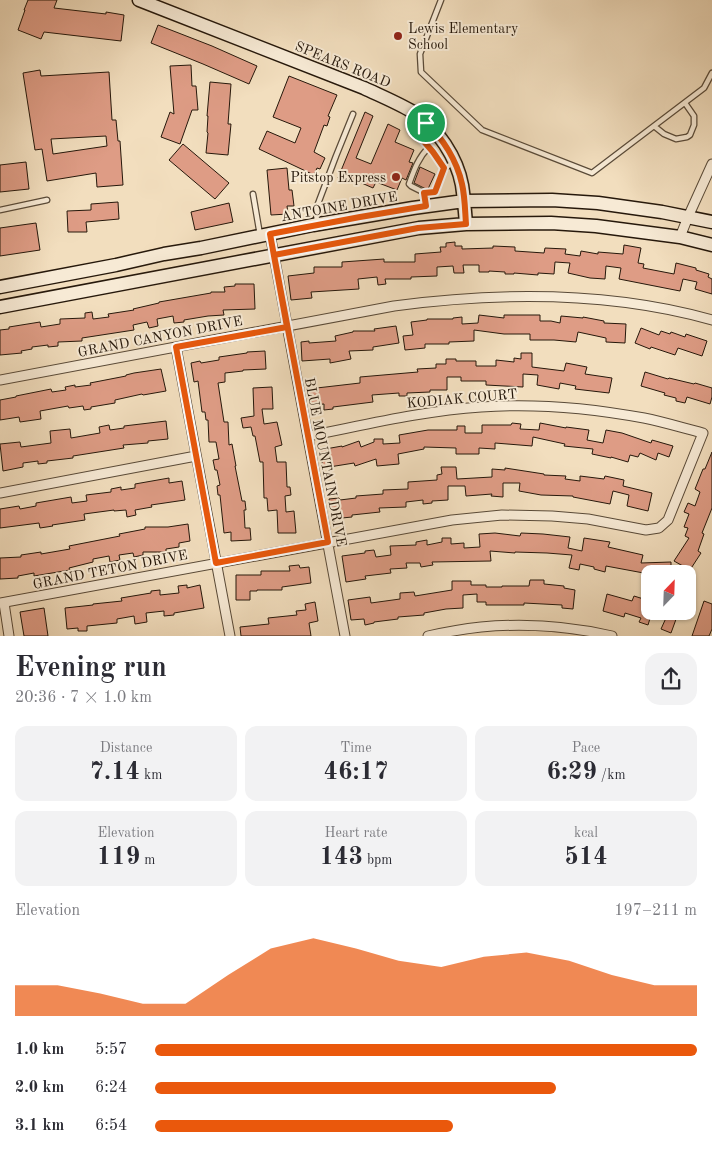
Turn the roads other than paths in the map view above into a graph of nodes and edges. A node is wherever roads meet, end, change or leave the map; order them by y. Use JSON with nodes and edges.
{"nodes":[{"id":1,"x":139,"y":0,"type":"edge"},
{"id":2,"x":441,"y":0,"type":"edge"},
{"id":3,"x":712,"y":73,"type":"edge"},
{"id":4,"x":685,"y":103,"type":"junction"},
{"id":5,"x":353,"y":114,"type":"dead end"},
{"id":6,"x":426,"y":123,"type":"junction"},
{"id":7,"x":654,"y":126,"type":"junction"},
{"id":8,"x":429,"y":147,"type":"junction"},
{"id":9,"x":712,"y":164,"type":"edge"},
{"id":10,"x":449,"y":165,"type":"junction"},
{"id":11,"x":424,"y":193,"type":"junction"},
{"id":12,"x":253,"y":194,"type":"dead end"},
{"id":13,"x":47,"y":200,"type":"dead end"},
{"id":14,"x":464,"y":201,"type":"junction"},
{"id":15,"x":426,"y":206,"type":"junction"},
{"id":16,"x":0,"y":210,"type":"edge"},
{"id":17,"x":688,"y":217,"type":"junction"},
{"id":18,"x":712,"y":222,"type":"edge"},
{"id":19,"x":466,"y":224,"type":"junction"},
{"id":20,"x":317,"y":225,"type":"junction"},
{"id":21,"x":265,"y":235,"type":"junction"},
{"id":22,"x":680,"y":237,"type":"junction"},
{"id":23,"x":712,"y":245,"type":"edge"},
{"id":24,"x":274,"y":255,"type":"junction"},
{"id":25,"x":0,"y":287,"type":"edge"},
{"id":26,"x":0,"y":307,"type":"edge"},
{"id":27,"x":712,"y":320,"type":"edge"},
{"id":28,"x":287,"y":327,"type":"junction"},
{"id":29,"x":176,"y":347,"type":"junction"},
{"id":30,"x":0,"y":380,"type":"edge"},
{"id":31,"x":679,"y":427,"type":"joint"},
{"id":32,"x":308,"y":436,"type":"junction"},
{"id":33,"x":196,"y":456,"type":"junction"},
{"id":34,"x":0,"y":493,"type":"edge"},
{"id":35,"x":328,"y":542,"type":"junction"},
{"id":36,"x":216,"y":563,"type":"junction"},
{"id":37,"x":2,"y":603,"type":"edge"},
{"id":38,"x":455,"y":633,"type":"edge"},
{"id":39,"x":9,"y":636,"type":"edge"},
{"id":40,"x":230,"y":636,"type":"edge"},
{"id":41,"x":345,"y":636,"type":"edge"},
{"id":42,"x":428,"y":636,"type":"edge"},
{"id":43,"x":612,"y":636,"type":"edge"}],
"edges":[{"from":1,"to":6,"type":"main road","name":"SPEARS ROAD"},
{"from":2,"to":7,"type":"lane"},
{"from":3,"to":4,"type":"lane"},
{"from":4,"to":7,"type":"lane"},
{"from":4,"to":7,"type":"lane"},
{"from":5,"to":20,"type":"lane"},
{"from":6,"to":8,"type":"lane"},
{"from":6,"to":10,"type":"main road","name":"SPEARS ROAD"},
{"from":8,"to":10,"type":"lane"},
{"from":8,"to":11,"type":"lane"},
{"from":9,"to":17,"type":"street"},
{"from":10,"to":11,"type":"lane"},
{"from":10,"to":14,"type":"main road","name":"SPEARS ROAD"},
{"from":11,"to":15,"type":"lane"},
{"from":12,"to":21,"type":"lane"},
{"from":13,"to":16,"type":"lane"},
{"from":14,"to":15,"type":"main road","name":"ANTOINE DRIVE"},
{"from":14,"to":17,"type":"main road","name":"ANTOINE DRIVE"},
{"from":14,"to":19,"type":"main road","name":"SPEARS ROAD"},
{"from":15,"to":20,"type":"main road","name":"ANTOINE DRIVE"},
{"from":17,"to":18,"type":"main road"},
{"from":17,"to":22,"type":"street"},
{"from":19,"to":22,"type":"main road"},
{"from":19,"to":24,"type":"main road"},
{"from":20,"to":21,"type":"main road","name":"ANTOINE DRIVE"},
{"from":21,"to":24,"type":"street","name":"BLUE MOUNTAIN DRIVE"},
{"from":21,"to":25,"type":"main road","name":"ANTOINE DRIVE"},
{"from":22,"to":23,"type":"main road"},
{"from":24,"to":26,"type":"main road"},
{"from":24,"to":28,"type":"street","name":"BLUE MOUNTAIN DRIVE"},
{"from":27,"to":28,"type":"street","name":"GRAND CANYON DRIVE"},
{"from":28,"to":29,"type":"street","name":"GRAND CANYON DRIVE"},
{"from":28,"to":32,"type":"street","name":"BLUE MOUNTAIN DRIVE"},
{"from":29,"to":30,"type":"street","name":"GRAND CANYON DRIVE"},
{"from":29,"to":33,"type":"street"},
{"from":31,"to":32,"type":"street","name":"KODIAK COURT"},
{"from":31,"to":35,"type":"street","name":"GRAND TETON DRIVE"},
{"from":32,"to":35,"type":"street","name":"BLUE MOUNTAIN DRIVE"},
{"from":33,"to":34,"type":"street"},
{"from":33,"to":36,"type":"street"},
{"from":35,"to":36,"type":"street","name":"GRAND TETON DRIVE"},
{"from":35,"to":41,"type":"street","name":"BLUE MOUNTAIN DRIVE"},
{"from":36,"to":37,"type":"street","name":"GRAND TETON DRIVE"},
{"from":36,"to":40,"type":"street"},
{"from":37,"to":39,"type":"street"},
{"from":38,"to":42,"type":"street"},
{"from":38,"to":43,"type":"street"}]}
